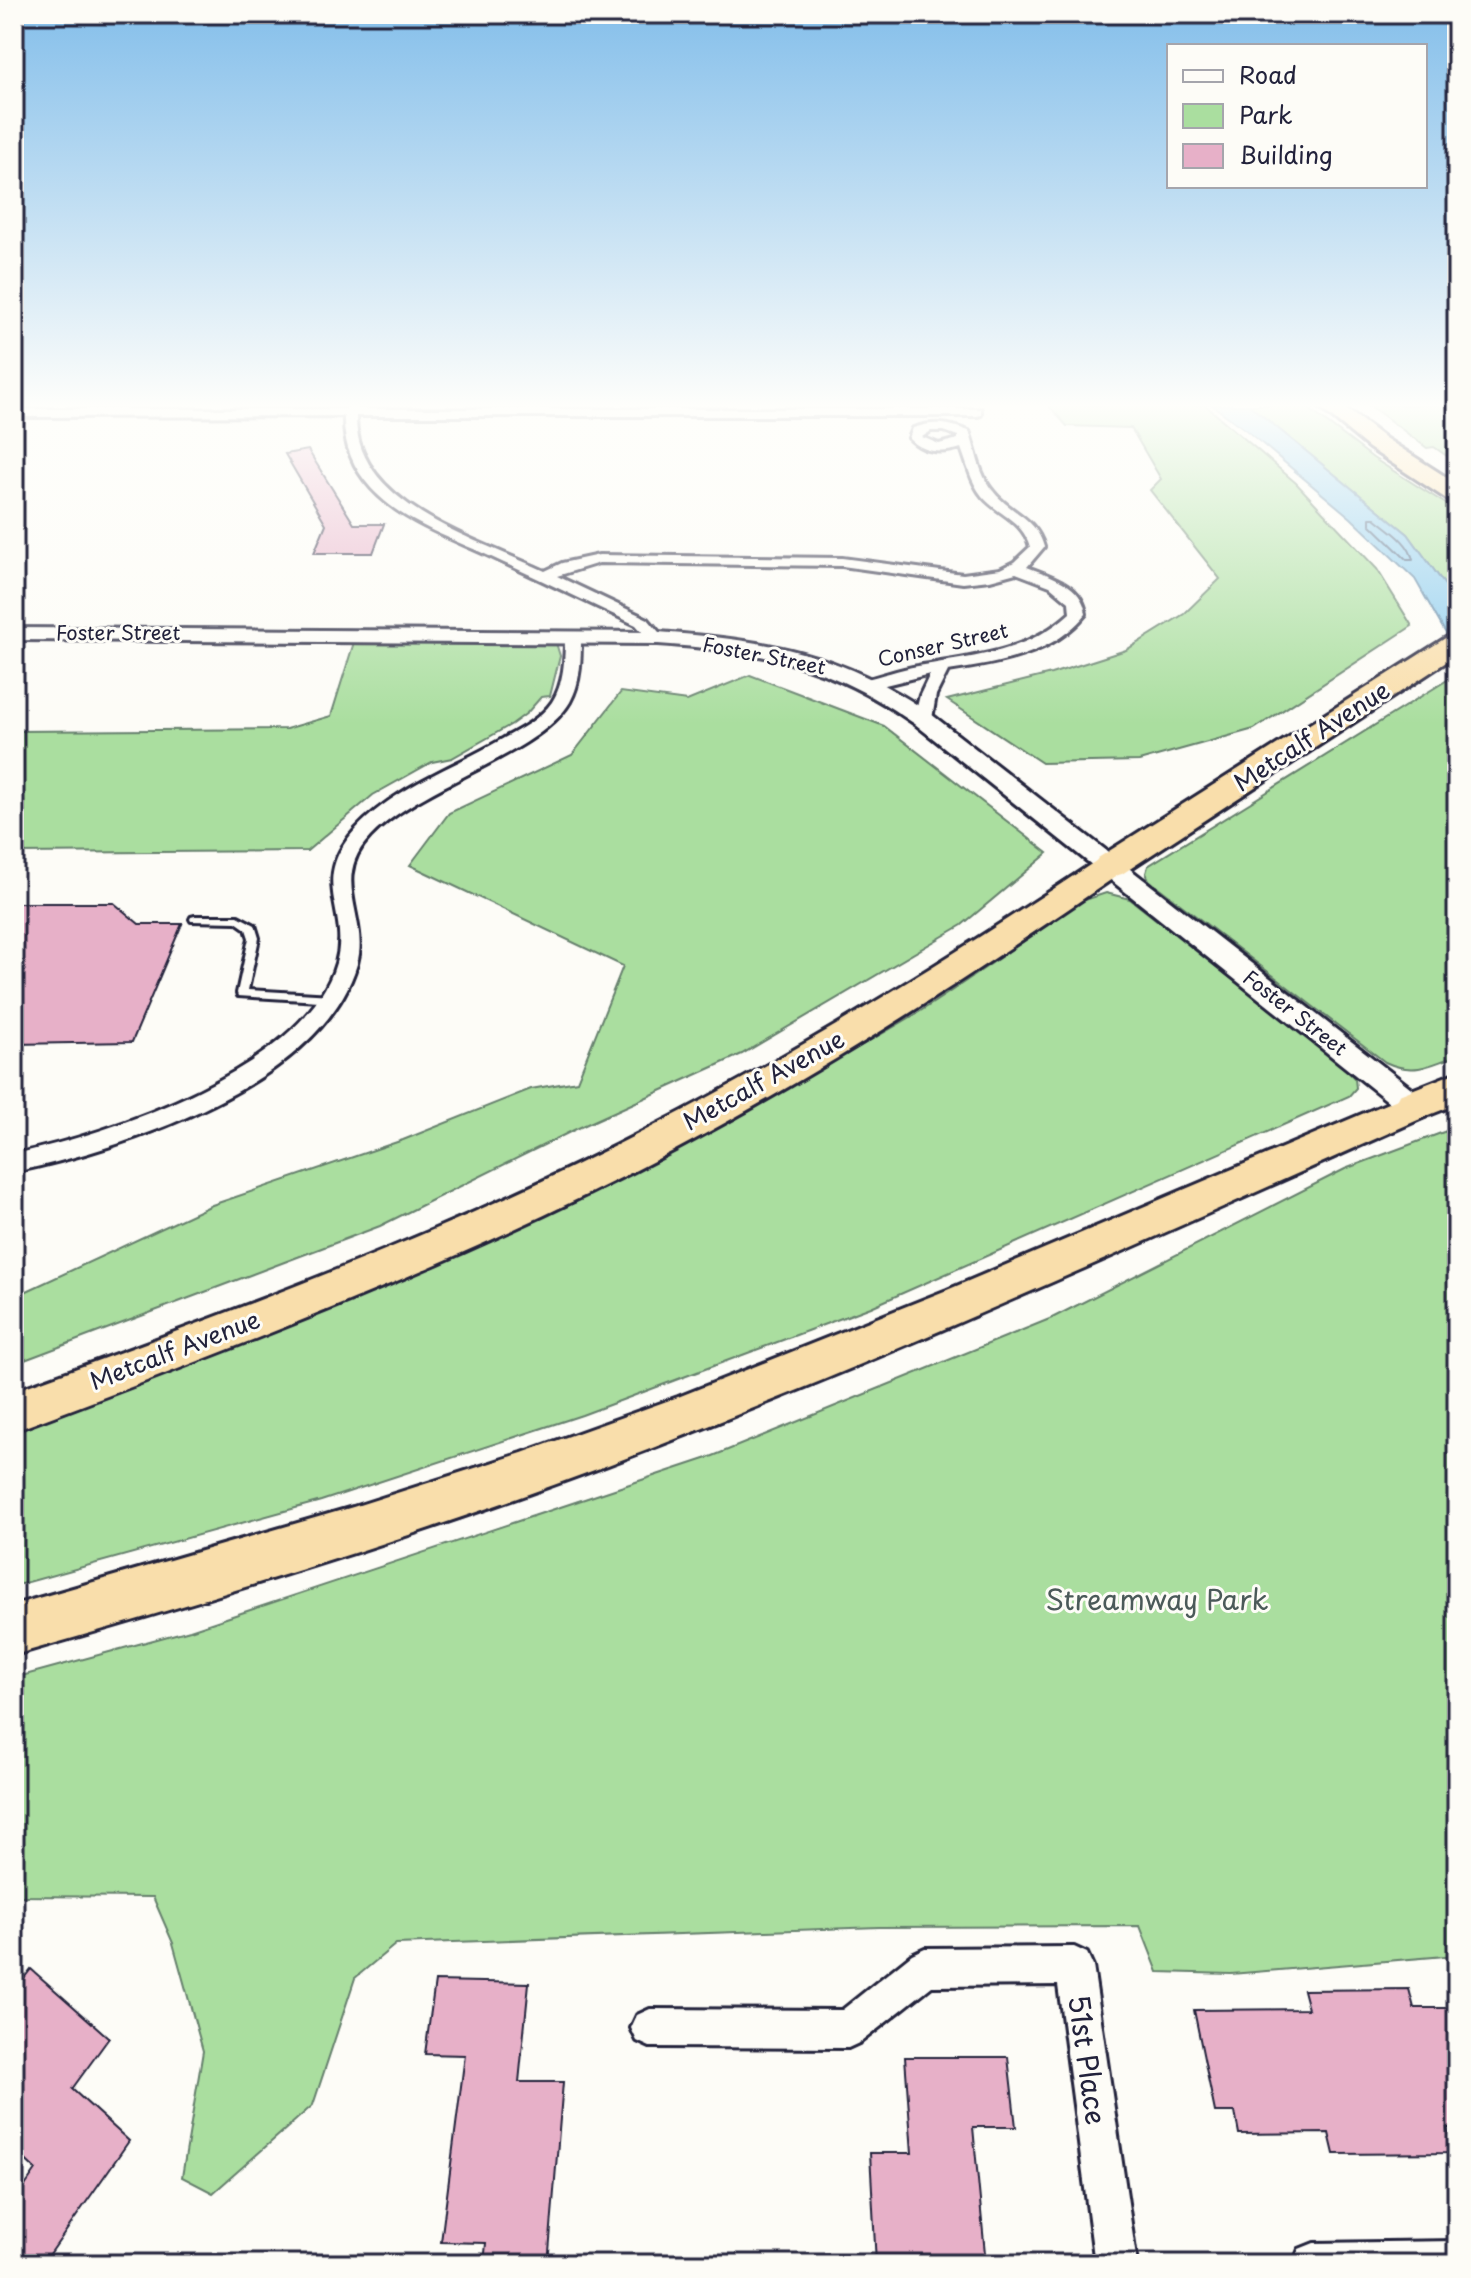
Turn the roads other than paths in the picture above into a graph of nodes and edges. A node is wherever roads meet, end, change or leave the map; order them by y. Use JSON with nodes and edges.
{"nodes":[{"id":1,"x":414,"y":511,"type":"edge"},
{"id":2,"x":1012,"y":511,"type":"edge"},
{"id":3,"x":1017,"y":568,"type":"junction"},
{"id":4,"x":545,"y":576,"type":"junction"},
{"id":5,"x":14,"y":634,"type":"edge"},
{"id":6,"x":573,"y":637,"type":"junction"},
{"id":7,"x":656,"y":638,"type":"junction"},
{"id":8,"x":1457,"y":643,"type":"edge"},
{"id":9,"x":941,"y":668,"type":"junction"},
{"id":10,"x":869,"y":684,"type":"junction"},
{"id":11,"x":923,"y":719,"type":"junction"},
{"id":12,"x":1110,"y":866,"type":"junction"},
{"id":13,"x":195,"y":919,"type":"dead end"},
{"id":14,"x":332,"y":999,"type":"junction"},
{"id":15,"x":1457,"y":1087,"type":"edge"},
{"id":16,"x":1414,"y":1106,"type":"junction"},
{"id":17,"x":14,"y":1163,"type":"edge"},
{"id":18,"x":14,"y":1411,"type":"edge"},
{"id":19,"x":14,"y":1630,"type":"edge"},
{"id":20,"x":650,"y":2028,"type":"dead end"},
{"id":21,"x":1457,"y":2262,"type":"edge"},
{"id":22,"x":1314,"y":2263,"type":"edge"},
{"id":23,"x":1116,"y":2264,"type":"edge"}],
"edges":[{"from":1,"to":4,"type":"street"},
{"from":2,"to":3,"type":"street"},
{"from":3,"to":4,"type":"street"},
{"from":3,"to":9,"type":"street","name":"Conser Street"},
{"from":4,"to":7,"type":"street"},
{"from":5,"to":6,"type":"street","name":"Foster Street"},
{"from":6,"to":7,"type":"street","name":"Foster Street"},
{"from":6,"to":14,"type":"street"},
{"from":7,"to":10,"type":"street","name":"Foster Street"},
{"from":8,"to":12,"type":"highway","name":"Metcalf Avenue"},
{"from":9,"to":10,"type":"street","name":"Conser Street"},
{"from":9,"to":11,"type":"street"},
{"from":10,"to":11,"type":"street","name":"Foster Street"},
{"from":11,"to":12,"type":"street","name":"Foster Street"},
{"from":12,"to":16,"type":"street","name":"Foster Street"},
{"from":12,"to":18,"type":"highway","name":"Metcalf Avenue"},
{"from":13,"to":14,"type":"lane"},
{"from":14,"to":17,"type":"street"},
{"from":15,"to":16,"type":"highway"},
{"from":16,"to":19,"type":"highway"},
{"from":20,"to":23,"type":"street","name":"51st Place"},
{"from":21,"to":22,"type":"street"}]}
